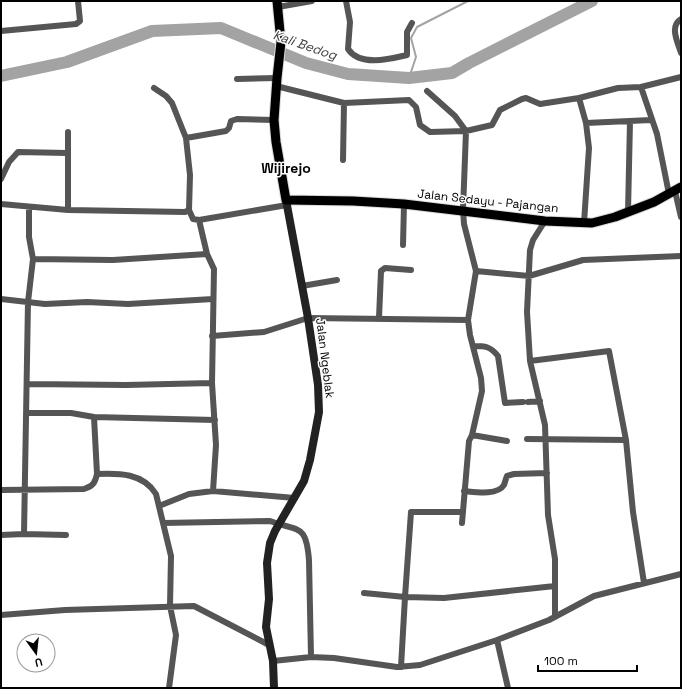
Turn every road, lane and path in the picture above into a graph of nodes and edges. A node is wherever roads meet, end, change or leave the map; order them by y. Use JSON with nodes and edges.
{"nodes":[{"id":1,"x":78,"y":1,"type":"edge"},
{"id":2,"x":312,"y":1,"type":"edge"},
{"id":3,"x":346,"y":1,"type":"edge"},
{"id":4,"x":278,"y":4,"type":"edge"},
{"id":5,"x":681,"y":19,"type":"edge"},
{"id":6,"x":412,"y":23,"type":"dead end"},
{"id":7,"x":1,"y":31,"type":"edge"},
{"id":8,"x":681,"y":53,"type":"edge"},
{"id":9,"x":681,"y":76,"type":"edge"},
{"id":10,"x":237,"y":79,"type":"dead end"},
{"id":11,"x":277,"y":79,"type":"junction"},
{"id":12,"x":641,"y":86,"type":"junction"},
{"id":13,"x":154,"y":88,"type":"dead end"},
{"id":14,"x":427,"y":91,"type":"dead end"},
{"id":15,"x":579,"y":98,"type":"junction"},
{"id":16,"x":344,"y":103,"type":"junction"},
{"id":17,"x":274,"y":120,"type":"junction"},
{"id":18,"x":651,"y":120,"type":"junction"},
{"id":19,"x":630,"y":121,"type":"junction"},
{"id":20,"x":586,"y":123,"type":"junction"},
{"id":21,"x":466,"y":131,"type":"junction"},
{"id":22,"x":68,"y":132,"type":"dead end"},
{"id":23,"x":186,"y":138,"type":"junction"},
{"id":24,"x":67,"y":153,"type":"junction"},
{"id":25,"x":343,"y":160,"type":"dead end"},
{"id":26,"x":1,"y":179,"type":"edge"},
{"id":27,"x":675,"y":191,"type":"edge"},
{"id":28,"x":286,"y":202,"type":"junction"},
{"id":29,"x":1,"y":204,"type":"edge"},
{"id":30,"x":404,"y":204,"type":"junction"},
{"id":31,"x":28,"y":207,"type":"junction"},
{"id":32,"x":68,"y":210,"type":"junction"},
{"id":33,"x":189,"y":210,"type":"junction"},
{"id":34,"x":463,"y":210,"type":"junction"},
{"id":35,"x":628,"y":212,"type":"junction"},
{"id":36,"x":681,"y":217,"type":"edge"},
{"id":37,"x":198,"y":220,"type":"junction"},
{"id":38,"x":545,"y":221,"type":"junction"},
{"id":39,"x":584,"y":223,"type":"junction"},
{"id":40,"x":403,"y":245,"type":"dead end"},
{"id":41,"x":207,"y":254,"type":"junction"},
{"id":42,"x":681,"y":256,"type":"edge"},
{"id":43,"x":33,"y":259,"type":"junction"},
{"id":44,"x":411,"y":270,"type":"dead end"},
{"id":45,"x":476,"y":271,"type":"junction"},
{"id":46,"x":528,"y":276,"type":"junction"},
{"id":47,"x":337,"y":280,"type":"dead end"},
{"id":48,"x":302,"y":286,"type":"junction"},
{"id":49,"x":1,"y":299,"type":"edge"},
{"id":50,"x":213,"y":299,"type":"junction"},
{"id":51,"x":28,"y":302,"type":"junction"},
{"id":52,"x":308,"y":318,"type":"junction"},
{"id":53,"x":379,"y":318,"type":"junction"},
{"id":54,"x":468,"y":320,"type":"junction"},
{"id":55,"x":212,"y":336,"type":"junction"},
{"id":56,"x":473,"y":346,"type":"junction"},
{"id":57,"x":530,"y":361,"type":"junction"},
{"id":58,"x":212,"y":383,"type":"junction"},
{"id":59,"x":27,"y":384,"type":"junction"},
{"id":60,"x":540,"y":401,"type":"junction"},
{"id":61,"x":27,"y":413,"type":"junction"},
{"id":62,"x":94,"y":417,"type":"junction"},
{"id":63,"x":215,"y":420,"type":"junction"},
{"id":64,"x":472,"y":435,"type":"junction"},
{"id":65,"x":527,"y":439,"type":"dead end"},
{"id":66,"x":546,"y":439,"type":"junction"},
{"id":67,"x":626,"y":440,"type":"junction"},
{"id":68,"x":507,"y":441,"type":"dead end"},
{"id":69,"x":547,"y":473,"type":"junction"},
{"id":70,"x":97,"y":474,"type":"junction"},
{"id":71,"x":1,"y":490,"type":"edge"},
{"id":72,"x":24,"y":490,"type":"junction"},
{"id":73,"x":213,"y":491,"type":"junction"},
{"id":74,"x":464,"y":492,"type":"junction"},
{"id":75,"x":296,"y":498,"type":"junction"},
{"id":76,"x":159,"y":506,"type":"junction"},
{"id":77,"x":463,"y":512,"type":"junction"},
{"id":78,"x":163,"y":522,"type":"junction"},
{"id":79,"x":462,"y":523,"type":"dead end"},
{"id":80,"x":278,"y":525,"type":"junction"},
{"id":81,"x":24,"y":534,"type":"junction"},
{"id":82,"x":1,"y":535,"type":"edge"},
{"id":83,"x":66,"y":535,"type":"dead end"},
{"id":84,"x":681,"y":574,"type":"edge"},
{"id":85,"x":644,"y":583,"type":"junction"},
{"id":86,"x":555,"y":586,"type":"junction"},
{"id":87,"x":364,"y":593,"type":"dead end"},
{"id":88,"x":405,"y":597,"type":"junction"},
{"id":89,"x":170,"y":606,"type":"junction"},
{"id":90,"x":1,"y":615,"type":"edge"},
{"id":91,"x":555,"y":617,"type":"junction"},
{"id":92,"x":497,"y":640,"type":"junction"},
{"id":93,"x":269,"y":645,"type":"junction"},
{"id":94,"x":311,"y":657,"type":"junction"},
{"id":95,"x":273,"y":661,"type":"junction"},
{"id":96,"x":401,"y":667,"type":"junction"},
{"id":97,"x":169,"y":688,"type":"edge"},
{"id":98,"x":274,"y":688,"type":"edge"},
{"id":99,"x":508,"y":688,"type":"edge"}],
"edges":[{"from":1,"to":7,"type":"street"},
{"from":2,"to":4,"type":"street"},
{"from":3,"to":6,"type":"street"},
{"from":4,"to":11,"type":"main road","name":"Jalan Ngeblak"},
{"from":5,"to":8,"type":"street"},
{"from":9,"to":12,"type":"street"},
{"from":10,"to":11,"type":"street"},
{"from":11,"to":16,"type":"street"},
{"from":11,"to":17,"type":"main road","name":"Jalan Ngeblak"},
{"from":12,"to":15,"type":"street"},
{"from":12,"to":18,"type":"street"},
{"from":13,"to":23,"type":"street"},
{"from":14,"to":21,"type":"street"},
{"from":15,"to":20,"type":"street"},
{"from":15,"to":21,"type":"street"},
{"from":16,"to":21,"type":"street"},
{"from":16,"to":25,"type":"street"},
{"from":17,"to":23,"type":"street"},
{"from":17,"to":28,"type":"main road","name":"Jalan Ngeblak"},
{"from":18,"to":19,"type":"street"},
{"from":18,"to":27,"type":"street"},
{"from":19,"to":20,"type":"street"},
{"from":19,"to":35,"type":"street"},
{"from":20,"to":39,"type":"street"},
{"from":21,"to":34,"type":"street"},
{"from":22,"to":24,"type":"street"},
{"from":23,"to":33,"type":"street"},
{"from":24,"to":26,"type":"street"},
{"from":24,"to":32,"type":"street"},
{"from":27,"to":35,"type":"main road","name":"Jalan Sedayu - Pajangan"},
{"from":27,"to":36,"type":"street"},
{"from":28,"to":30,"type":"main road","name":"Jalan Sedayu - Pajangan"},
{"from":28,"to":37,"type":"street"},
{"from":28,"to":48,"type":"main road","name":"Jalan Ngeblak"},
{"from":29,"to":31,"type":"street"},
{"from":30,"to":34,"type":"main road","name":"Jalan Sedayu - Pajangan"},
{"from":30,"to":40,"type":"street"},
{"from":31,"to":32,"type":"street"},
{"from":31,"to":43,"type":"street"},
{"from":32,"to":33,"type":"street"},
{"from":33,"to":37,"type":"street"},
{"from":34,"to":38,"type":"main road","name":"Jalan Sedayu - Pajangan"},
{"from":34,"to":45,"type":"street"},
{"from":35,"to":39,"type":"main road","name":"Jalan Sedayu - Pajangan"},
{"from":37,"to":41,"type":"street"},
{"from":38,"to":39,"type":"main road","name":"Jalan Sedayu - Pajangan"},
{"from":38,"to":46,"type":"street"},
{"from":41,"to":43,"type":"street"},
{"from":41,"to":50,"type":"street"},
{"from":42,"to":46,"type":"street"},
{"from":43,"to":51,"type":"street"},
{"from":44,"to":53,"type":"street"},
{"from":45,"to":46,"type":"street"},
{"from":45,"to":54,"type":"street"},
{"from":46,"to":57,"type":"street"},
{"from":47,"to":48,"type":"street"},
{"from":48,"to":52,"type":"main road","name":"Jalan Ngeblak"},
{"from":49,"to":51,"type":"street"},
{"from":50,"to":51,"type":"street"},
{"from":50,"to":55,"type":"street"},
{"from":51,"to":59,"type":"street"},
{"from":52,"to":53,"type":"street"},
{"from":52,"to":55,"type":"street"},
{"from":52,"to":75,"type":"main road","name":"Jalan Ngeblak"},
{"from":53,"to":54,"type":"street"},
{"from":54,"to":56,"type":"street"},
{"from":55,"to":58,"type":"street"},
{"from":56,"to":60,"type":"street"},
{"from":56,"to":64,"type":"street"},
{"from":57,"to":60,"type":"street"},
{"from":57,"to":67,"type":"street"},
{"from":58,"to":59,"type":"street"},
{"from":58,"to":63,"type":"street"},
{"from":59,"to":61,"type":"street"},
{"from":60,"to":66,"type":"street"},
{"from":61,"to":62,"type":"street"},
{"from":61,"to":72,"type":"street"},
{"from":62,"to":63,"type":"street"},
{"from":62,"to":70,"type":"street"},
{"from":63,"to":73,"type":"street"},
{"from":64,"to":68,"type":"street"},
{"from":64,"to":74,"type":"street"},
{"from":65,"to":66,"type":"street"},
{"from":66,"to":67,"type":"street"},
{"from":66,"to":69,"type":"street"},
{"from":67,"to":85,"type":"street"},
{"from":69,"to":74,"type":"street"},
{"from":69,"to":86,"type":"street"},
{"from":70,"to":72,"type":"street"},
{"from":70,"to":76,"type":"street"},
{"from":71,"to":72,"type":"street"},
{"from":72,"to":81,"type":"street"},
{"from":73,"to":75,"type":"street"},
{"from":73,"to":76,"type":"street"},
{"from":74,"to":77,"type":"street"},
{"from":75,"to":80,"type":"main road","name":"Jalan Ngeblak"},
{"from":76,"to":78,"type":"street"},
{"from":77,"to":79,"type":"street"},
{"from":77,"to":88,"type":"street"},
{"from":78,"to":80,"type":"street"},
{"from":78,"to":89,"type":"street"},
{"from":80,"to":93,"type":"main road","name":"Jalan Ngeblak"},
{"from":80,"to":94,"type":"street"},
{"from":81,"to":82,"type":"street"},
{"from":81,"to":83,"type":"street"},
{"from":84,"to":85,"type":"street"},
{"from":85,"to":91,"type":"street"},
{"from":86,"to":88,"type":"street"},
{"from":86,"to":91,"type":"street"},
{"from":87,"to":88,"type":"street"},
{"from":88,"to":96,"type":"street"},
{"from":89,"to":90,"type":"street"},
{"from":89,"to":93,"type":"street"},
{"from":89,"to":97,"type":"street"},
{"from":91,"to":92,"type":"street"},
{"from":92,"to":96,"type":"street"},
{"from":92,"to":99,"type":"street"},
{"from":93,"to":95,"type":"main road","name":"Jalan Ngeblak"},
{"from":94,"to":95,"type":"street"},
{"from":94,"to":96,"type":"street"},
{"from":95,"to":98,"type":"main road","name":"Jalan Ngeblak"}]}
